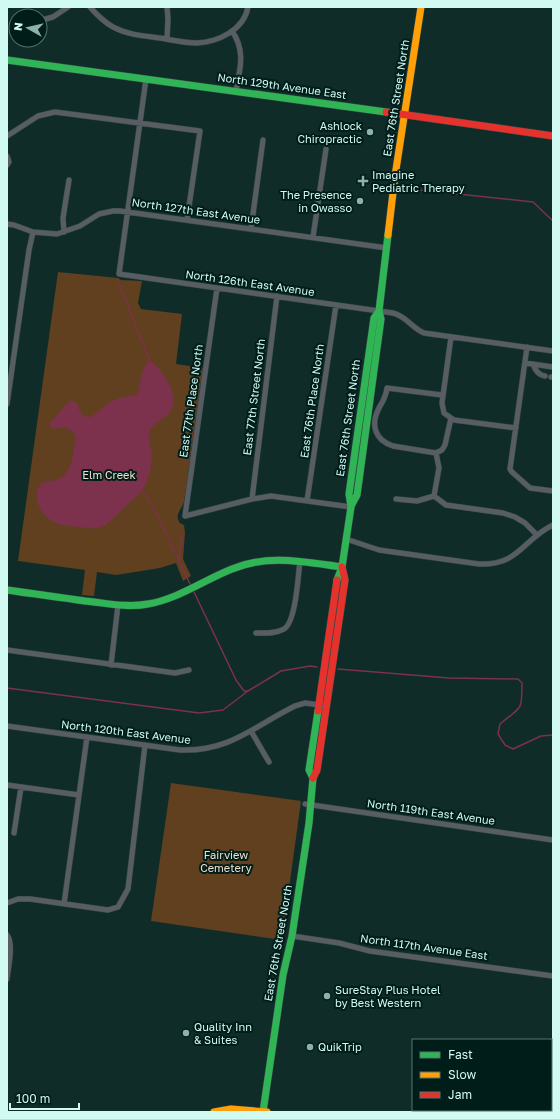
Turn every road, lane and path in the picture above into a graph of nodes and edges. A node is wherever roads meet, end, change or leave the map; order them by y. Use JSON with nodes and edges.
{"nodes":[{"id":1,"x":68,"y":7,"type":"edge"},
{"id":2,"x":90,"y":7,"type":"edge"},
{"id":3,"x":167,"y":7,"type":"edge"},
{"id":4,"x":248,"y":7,"type":"edge"},
{"id":5,"x":421,"y":7,"type":"edge"},
{"id":6,"x":48,"y":18,"type":"edge"},
{"id":7,"x":232,"y":31,"type":"junction"},
{"id":8,"x":166,"y":39,"type":"junction"},
{"id":9,"x":7,"y":60,"type":"edge"},
{"id":10,"x":146,"y":79,"type":"junction"},
{"id":11,"x":236,"y":91,"type":"junction"},
{"id":12,"x":404,"y":114,"type":"junction"},
{"id":13,"x":140,"y":123,"type":"junction"},
{"id":14,"x":7,"y":136,"type":"edge"},
{"id":15,"x":553,"y":136,"type":"edge"},
{"id":16,"x":263,"y":140,"type":"dead end"},
{"id":17,"x":326,"y":149,"type":"dead end"},
{"id":18,"x":7,"y":156,"type":"edge"},
{"id":19,"x":7,"y":165,"type":"edge"},
{"id":20,"x":69,"y":180,"type":"dead end"},
{"id":21,"x":127,"y":212,"type":"junction"},
{"id":22,"x":187,"y":220,"type":"junction"},
{"id":23,"x":7,"y":224,"type":"edge"},
{"id":24,"x":251,"y":228,"type":"junction"},
{"id":25,"x":33,"y":232,"type":"junction"},
{"id":26,"x":64,"y":232,"type":"junction"},
{"id":27,"x":313,"y":238,"type":"junction"},
{"id":28,"x":388,"y":248,"type":"junction"},
{"id":29,"x":217,"y":288,"type":"junction"},
{"id":30,"x":277,"y":296,"type":"junction"},
{"id":31,"x":336,"y":305,"type":"junction"},
{"id":32,"x":379,"y":311,"type":"junction"},
{"id":33,"x":451,"y":337,"type":"junction"},
{"id":34,"x":527,"y":347,"type":"junction"},
{"id":35,"x":553,"y":351,"type":"edge"},
{"id":36,"x":525,"y":363,"type":"junction"},
{"id":37,"x":533,"y":364,"type":"junction"},
{"id":38,"x":553,"y":367,"type":"edge"},
{"id":39,"x":545,"y":376,"type":"dead end"},
{"id":40,"x":442,"y":395,"type":"junction"},
{"id":41,"x":7,"y":404,"type":"edge"},
{"id":42,"x":451,"y":418,"type":"junction"},
{"id":43,"x":516,"y":428,"type":"junction"},
{"id":44,"x":436,"y":453,"type":"junction"},
{"id":45,"x":553,"y":492,"type":"edge"},
{"id":46,"x":434,"y":496,"type":"junction"},
{"id":47,"x":252,"y":499,"type":"junction"},
{"id":48,"x":396,"y":499,"type":"dead end"},
{"id":49,"x":308,"y":501,"type":"junction"},
{"id":50,"x":351,"y":507,"type":"junction"},
{"id":51,"x":553,"y":525,"type":"edge"},
{"id":52,"x":537,"y":535,"type":"junction"},
{"id":53,"x":346,"y":539,"type":"junction"},
{"id":54,"x":300,"y":562,"type":"junction"},
{"id":55,"x":342,"y":567,"type":"junction"},
{"id":56,"x":7,"y":590,"type":"edge"},
{"id":57,"x":118,"y":605,"type":"junction"},
{"id":58,"x":256,"y":633,"type":"dead end"},
{"id":59,"x":7,"y":650,"type":"edge"},
{"id":60,"x":111,"y":664,"type":"junction"},
{"id":61,"x":189,"y":670,"type":"dead end"},
{"id":62,"x":319,"y":704,"type":"junction"},
{"id":63,"x":327,"y":706,"type":"junction"},
{"id":64,"x":7,"y":726,"type":"edge"},
{"id":65,"x":251,"y":731,"type":"junction"},
{"id":66,"x":87,"y":737,"type":"junction"},
{"id":67,"x":145,"y":745,"type":"junction"},
{"id":68,"x":269,"y":762,"type":"dead end"},
{"id":69,"x":312,"y":778,"type":"junction"},
{"id":70,"x":7,"y":785,"type":"edge"},
{"id":71,"x":21,"y":787,"type":"junction"},
{"id":72,"x":79,"y":795,"type":"junction"},
{"id":73,"x":308,"y":804,"type":"junction"},
{"id":74,"x":14,"y":833,"type":"dead end"},
{"id":75,"x":553,"y":840,"type":"edge"},
{"id":76,"x":7,"y":903,"type":"edge"},
{"id":77,"x":64,"y":904,"type":"junction"},
{"id":78,"x":7,"y":935,"type":"edge"},
{"id":79,"x":292,"y":936,"type":"junction"},
{"id":80,"x":553,"y":976,"type":"edge"},
{"id":81,"x":7,"y":979,"type":"edge"},
{"id":82,"x":214,"y":1112,"type":"edge"},
{"id":83,"x":264,"y":1112,"type":"edge"}],
"edges":[{"from":1,"to":6,"type":"street"},
{"from":2,"to":8,"type":"street"},
{"from":3,"to":8,"type":"street"},
{"from":4,"to":7,"type":"street"},
{"from":5,"to":12,"type":"main road","name":"East 76th Street North"},
{"from":7,"to":8,"type":"street"},
{"from":7,"to":11,"type":"street"},
{"from":9,"to":10,"type":"main road","name":"North 129th Avenue East"},
{"from":10,"to":11,"type":"main road","name":"North 129th Avenue East"},
{"from":10,"to":13,"type":"street"},
{"from":11,"to":12,"type":"main road","name":"North 129th Avenue East"},
{"from":12,"to":15,"type":"main road","name":"North 129th Avenue East"},
{"from":12,"to":28,"type":"main road","name":"East 76th Street North"},
{"from":13,"to":14,"type":"street"},
{"from":13,"to":21,"type":"street"},
{"from":13,"to":22,"type":"street"},
{"from":16,"to":24,"type":"street"},
{"from":17,"to":27,"type":"street"},
{"from":18,"to":19,"type":"street"},
{"from":20,"to":26,"type":"street"},
{"from":21,"to":22,"type":"street","name":"North 127th East Avenue"},
{"from":21,"to":26,"type":"street","name":"North 127th East Avenue"},
{"from":21,"to":29,"type":"street","name":"North 126th East Avenue"},
{"from":22,"to":24,"type":"street","name":"North 127th East Avenue"},
{"from":23,"to":25,"type":"street","name":"North 127th East Avenue"},
{"from":24,"to":27,"type":"street","name":"North 127th East Avenue"},
{"from":25,"to":26,"type":"street","name":"North 127th East Avenue"},
{"from":25,"to":41,"type":"street"},
{"from":27,"to":28,"type":"street","name":"North 127th East Avenue"},
{"from":28,"to":32,"type":"main road","name":"East 76th Street North"},
{"from":29,"to":30,"type":"street","name":"North 126th East Avenue"},
{"from":29,"to":47,"type":"street","name":"East 77th Place North"},
{"from":30,"to":31,"type":"street","name":"North 126th East Avenue"},
{"from":30,"to":47,"type":"street","name":"East 77th Street North"},
{"from":31,"to":32,"type":"street","name":"North 126th East Avenue"},
{"from":31,"to":49,"type":"street","name":"East 76th Place North"},
{"from":32,"to":33,"type":"street"},
{"from":32,"to":50,"type":"main road","name":"East 76th Street North"},
{"from":33,"to":34,"type":"street"},
{"from":33,"to":40,"type":"street"},
{"from":34,"to":35,"type":"street"},
{"from":34,"to":36,"type":"street"},
{"from":36,"to":37,"type":"street"},
{"from":36,"to":43,"type":"street"},
{"from":37,"to":38,"type":"street"},
{"from":37,"to":39,"type":"street"},
{"from":40,"to":42,"type":"street"},
{"from":40,"to":44,"type":"street"},
{"from":42,"to":43,"type":"street"},
{"from":42,"to":44,"type":"street"},
{"from":43,"to":45,"type":"street"},
{"from":44,"to":46,"type":"street"},
{"from":46,"to":48,"type":"street"},
{"from":46,"to":52,"type":"street"},
{"from":47,"to":49,"type":"street"},
{"from":49,"to":50,"type":"street"},
{"from":50,"to":53,"type":"main road","name":"East 76th Street North"},
{"from":51,"to":52,"type":"street"},
{"from":52,"to":53,"type":"street"},
{"from":53,"to":55,"type":"main road","name":"East 76th Street North"},
{"from":54,"to":55,"type":"main road"},
{"from":54,"to":57,"type":"main road"},
{"from":54,"to":58,"type":"street"},
{"from":55,"to":62,"type":"main road","name":"East 76th Street North"},
{"from":55,"to":63,"type":"main road","name":"East 76th Street North"},
{"from":56,"to":57,"type":"main road"},
{"from":57,"to":60,"type":"street"},
{"from":59,"to":60,"type":"street"},
{"from":60,"to":61,"type":"street"},
{"from":62,"to":63,"type":"street","name":"North 120th East Avenue"},
{"from":62,"to":65,"type":"street","name":"North 120th East Avenue"},
{"from":62,"to":69,"type":"main road","name":"East 76th Street North"},
{"from":63,"to":69,"type":"main road","name":"East 76th Street North"},
{"from":64,"to":66,"type":"street","name":"North 120th East Avenue"},
{"from":65,"to":67,"type":"street","name":"North 120th East Avenue"},
{"from":65,"to":68,"type":"street"},
{"from":66,"to":67,"type":"street","name":"North 120th East Avenue"},
{"from":66,"to":72,"type":"street"},
{"from":67,"to":77,"type":"street"},
{"from":69,"to":73,"type":"main road","name":"East 76th Street North"},
{"from":70,"to":71,"type":"street"},
{"from":71,"to":72,"type":"street"},
{"from":71,"to":74,"type":"street"},
{"from":72,"to":77,"type":"street"},
{"from":73,"to":75,"type":"street","name":"North 119th East Avenue"},
{"from":73,"to":79,"type":"main road","name":"East 76th Street North"},
{"from":76,"to":77,"type":"street"},
{"from":78,"to":81,"type":"street"},
{"from":79,"to":80,"type":"street","name":"North 117th Avenue East"},
{"from":79,"to":83,"type":"main road","name":"East 76th Street North"},
{"from":82,"to":83,"type":"main road"}]}
